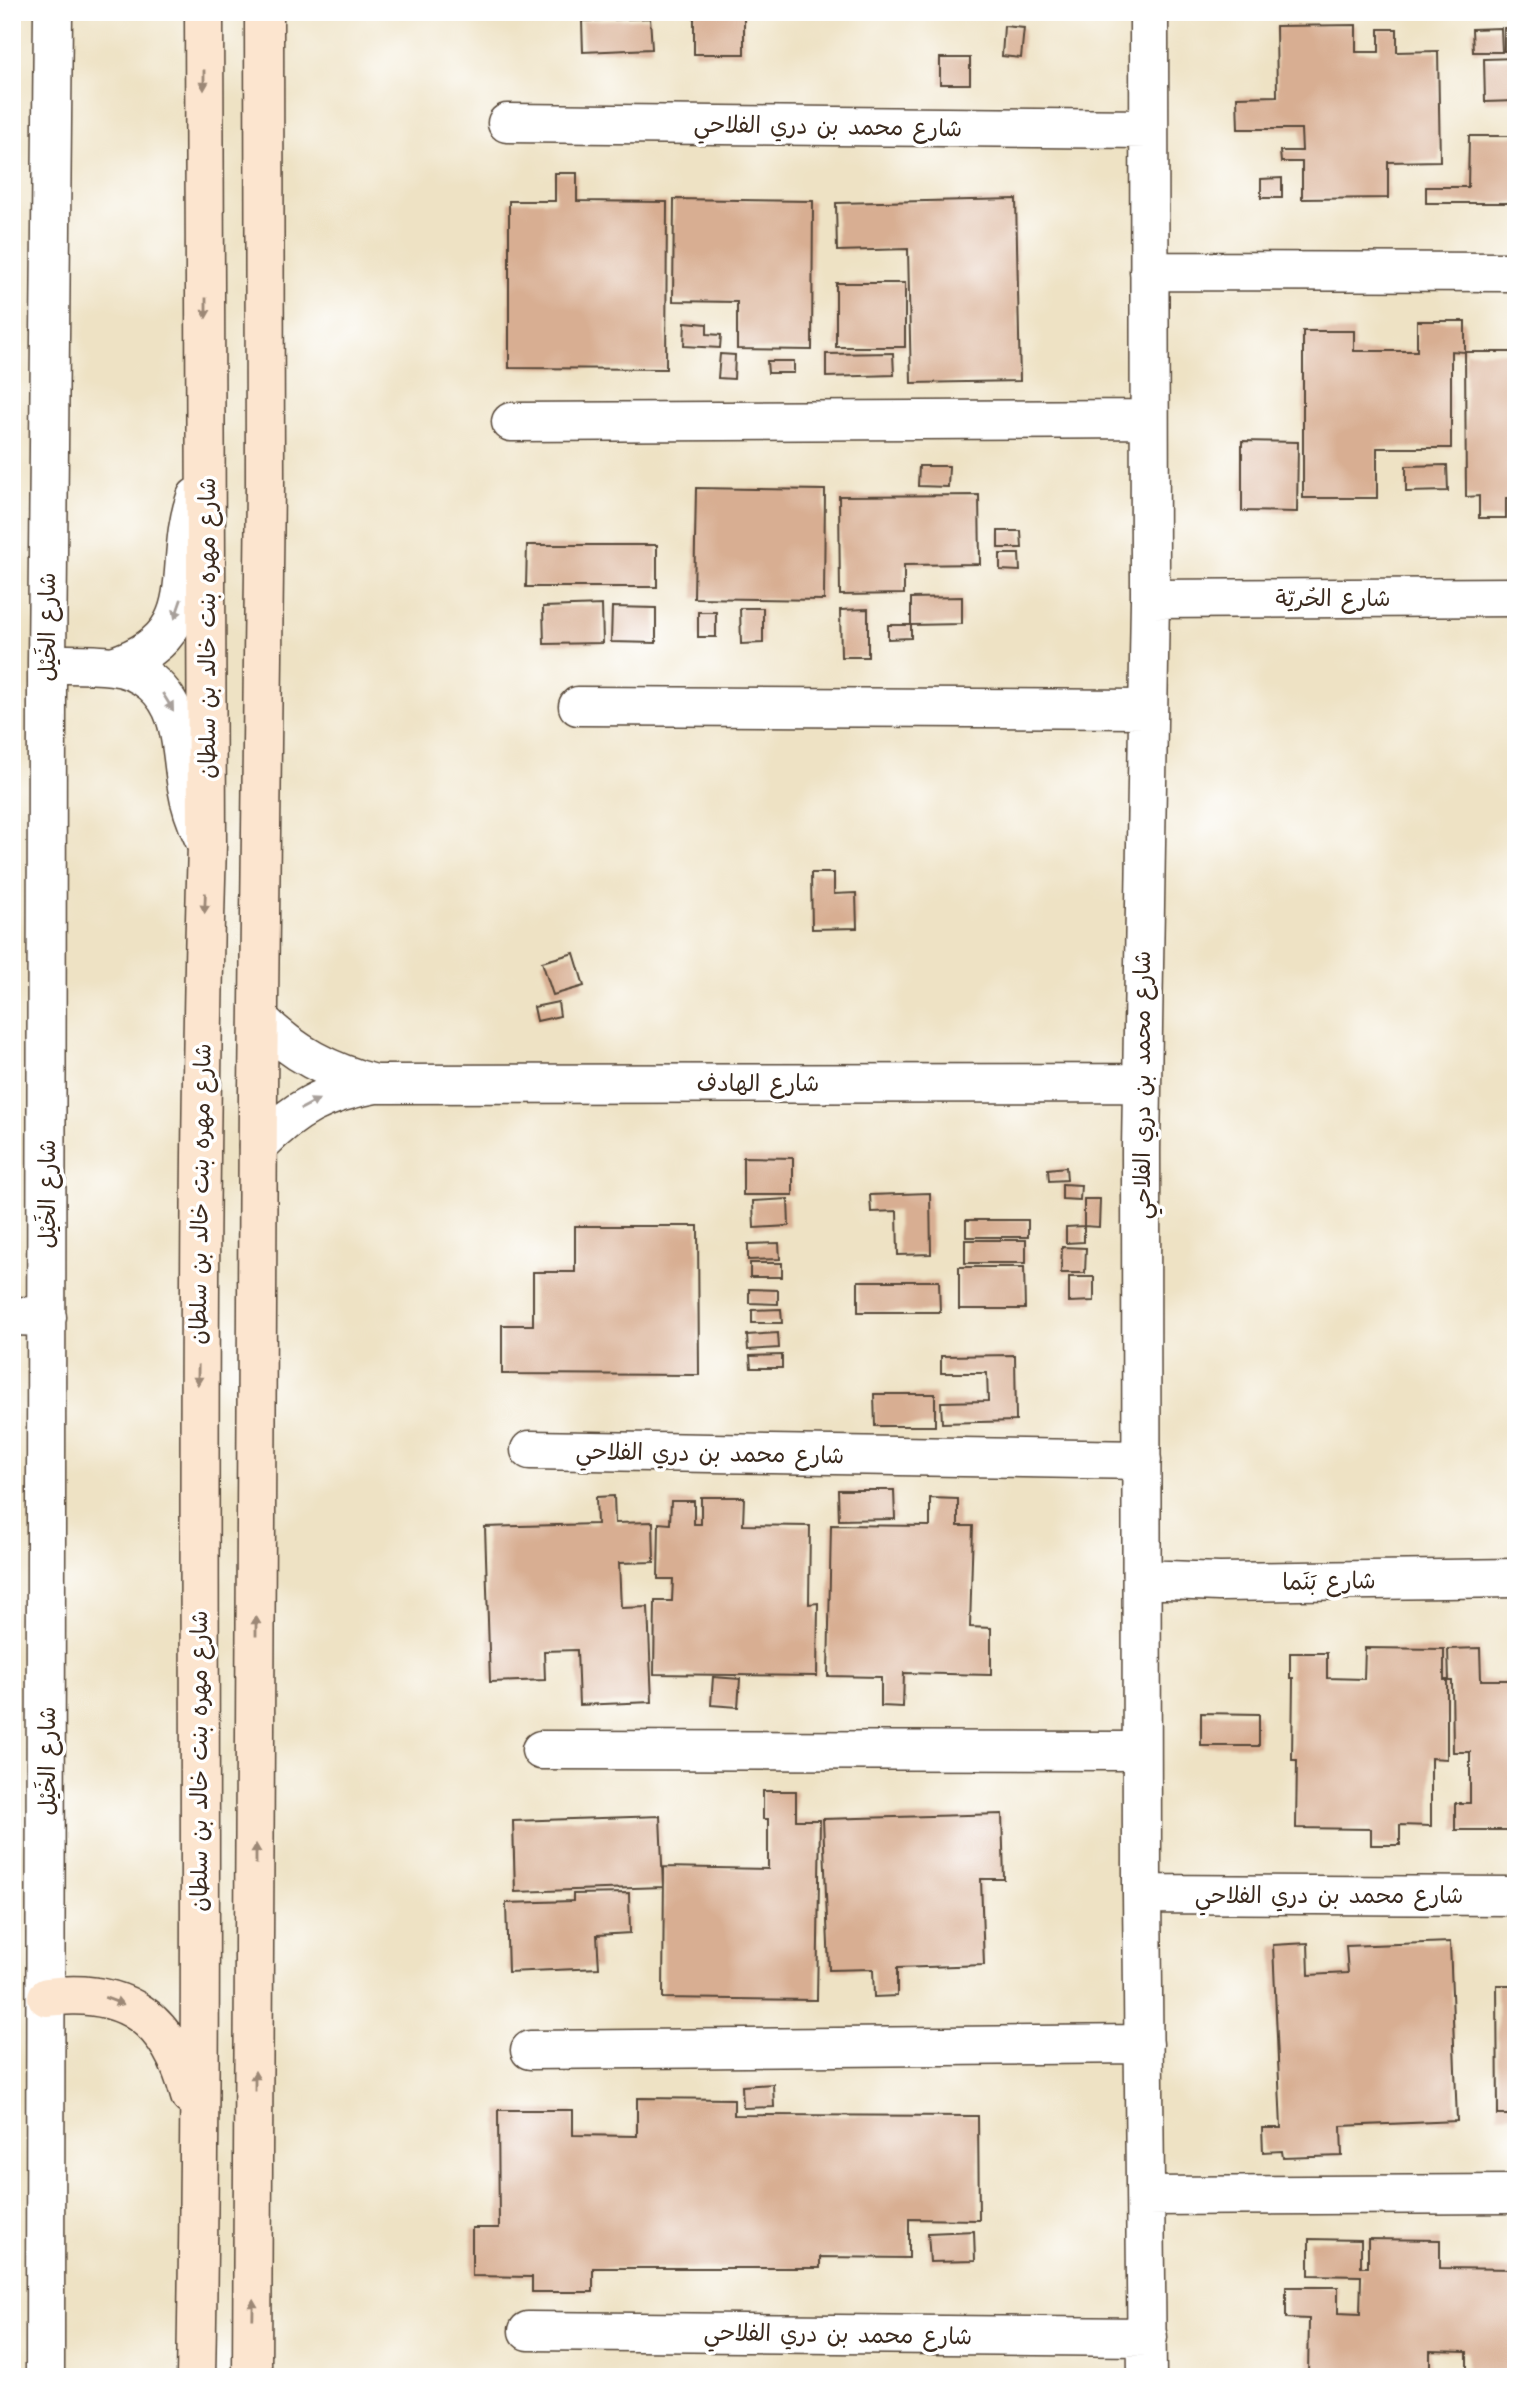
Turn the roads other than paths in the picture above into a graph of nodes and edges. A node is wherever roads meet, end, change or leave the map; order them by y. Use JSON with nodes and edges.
{"nodes":[{"id":1,"x":53,"y":12,"type":"edge"},
{"id":2,"x":204,"y":12,"type":"edge"},
{"id":3,"x":264,"y":12,"type":"edge"},
{"id":4,"x":1149,"y":12,"type":"edge"},
{"id":5,"x":507,"y":123,"type":"dead end"},
{"id":6,"x":1148,"y":129,"type":"junction"},
{"id":7,"x":1149,"y":271,"type":"junction"},
{"id":8,"x":1516,"y":272,"type":"edge"},
{"id":9,"x":1149,"y":419,"type":"junction"},
{"id":10,"x":511,"y":422,"type":"dead end"},
{"id":11,"x":207,"y":472,"type":"junction"},
{"id":12,"x":1516,"y":597,"type":"edge"},
{"id":13,"x":1150,"y":599,"type":"junction"},
{"id":14,"x":47,"y":664,"type":"junction"},
{"id":15,"x":113,"y":666,"type":"junction"},
{"id":16,"x":578,"y":706,"type":"dead end"},
{"id":17,"x":1147,"y":709,"type":"junction"},
{"id":18,"x":207,"y":844,"type":"junction"},
{"id":19,"x":260,"y":1020,"type":"junction"},
{"id":20,"x":1141,"y":1083,"type":"junction"},
{"id":21,"x":375,"y":1084,"type":"junction"},
{"id":22,"x":258,"y":1146,"type":"junction"},
{"id":23,"x":29,"y":1316,"type":"edge"},
{"id":24,"x":530,"y":1450,"type":"dead end"},
{"id":25,"x":1142,"y":1460,"type":"junction"},
{"id":26,"x":1142,"y":1578,"type":"junction"},
{"id":27,"x":1516,"y":1578,"type":"edge"},
{"id":28,"x":541,"y":1750,"type":"dead end"},
{"id":29,"x":1141,"y":1751,"type":"junction"},
{"id":30,"x":1142,"y":1894,"type":"junction"},
{"id":31,"x":1516,"y":1896,"type":"edge"},
{"id":32,"x":47,"y":1997,"type":"junction"},
{"id":33,"x":1144,"y":2044,"type":"junction"},
{"id":34,"x":530,"y":2050,"type":"dead end"},
{"id":35,"x":201,"y":2142,"type":"junction"},
{"id":36,"x":1516,"y":2194,"type":"edge"},
{"id":37,"x":1146,"y":2196,"type":"junction"},
{"id":38,"x":528,"y":2331,"type":"dead end"},
{"id":39,"x":1148,"y":2337,"type":"junction"},
{"id":40,"x":45,"y":2377,"type":"edge"},
{"id":41,"x":196,"y":2377,"type":"edge"},
{"id":42,"x":252,"y":2377,"type":"edge"},
{"id":43,"x":1147,"y":2377,"type":"edge"}],
"edges":[{"from":1,"to":14,"type":"street","name":"شارع الخَيْل"},
{"from":2,"to":11,"type":"street","name":"شارع مهره بنت خالد بن سلطان","one_way":true},
{"from":3,"to":19,"type":"street"},
{"from":4,"to":6,"type":"street","name":"شارع محمد بن دري الفلاحي"},
{"from":5,"to":6,"type":"street","name":"شارع محمد بن دري الفلاحي"},
{"from":6,"to":7,"type":"street","name":"شارع محمد بن دري الفلاحي"},
{"from":7,"to":8,"type":"street"},
{"from":7,"to":9,"type":"street","name":"شارع محمد بن دري الفلاحي"},
{"from":9,"to":10,"type":"street"},
{"from":9,"to":13,"type":"street","name":"شارع محمد بن دري الفلاحي"},
{"from":11,"to":15,"type":"street","one_way":true},
{"from":11,"to":18,"type":"street","name":"شارع مهره بنت خالد بن سلطان"},
{"from":12,"to":13,"type":"street","name":"شارع الحُريّة"},
{"from":13,"to":17,"type":"street","name":"شارع محمد بن دري الفلاحي"},
{"from":14,"to":15,"type":"street"},
{"from":14,"to":23,"type":"street","name":"شارع الخَيْل"},
{"from":15,"to":18,"type":"street","one_way":true},
{"from":16,"to":17,"type":"street"},
{"from":17,"to":20,"type":"street","name":"شارع محمد بن دري الفلاحي"},
{"from":18,"to":35,"type":"street","name":"شارع مهره بنت خالد بن سلطان","one_way":true},
{"from":19,"to":21,"type":"street","name":"شارع الهادف"},
{"from":19,"to":22,"type":"street"},
{"from":20,"to":21,"type":"street","name":"شارع الهادف"},
{"from":20,"to":25,"type":"street","name":"شارع محمد بن دري الفلاحي"},
{"from":22,"to":21,"type":"street","name":"شارع الهادف","one_way":true},
{"from":42,"to":22,"type":"street","one_way":true},
{"from":23,"to":32,"type":"street","name":"شارع الخَيْل"},
{"from":24,"to":25,"type":"street","name":"شارع محمد بن دري الفلاحي"},
{"from":25,"to":26,"type":"street","name":"شارع محمد بن دري الفلاحي"},
{"from":26,"to":27,"type":"street","name":"شارع بَنَما"},
{"from":26,"to":29,"type":"street","name":"شارع محمد بن دري الفلاحي"},
{"from":28,"to":29,"type":"street"},
{"from":29,"to":30,"type":"street","name":"شارع محمد بن دري الفلاحي"},
{"from":30,"to":31,"type":"street","name":"شارع محمد بن دري الفلاحي"},
{"from":30,"to":33,"type":"street","name":"شارع محمد بن دري الفلاحي"},
{"from":32,"to":35,"type":"street","one_way":true},
{"from":32,"to":40,"type":"street","name":"شارع الخَيْل"},
{"from":33,"to":34,"type":"street"},
{"from":33,"to":37,"type":"street","name":"شارع محمد بن دري الفلاحي"},
{"from":35,"to":41,"type":"street","name":"شارع مهره بنت خالد بن سلطان"},
{"from":36,"to":37,"type":"street"},
{"from":37,"to":39,"type":"street","name":"شارع محمد بن دري الفلاحي"},
{"from":38,"to":39,"type":"street","name":"شارع محمد بن دري الفلاحي"},
{"from":39,"to":43,"type":"street","name":"شارع محمد بن دري الفلاحي"}]}
